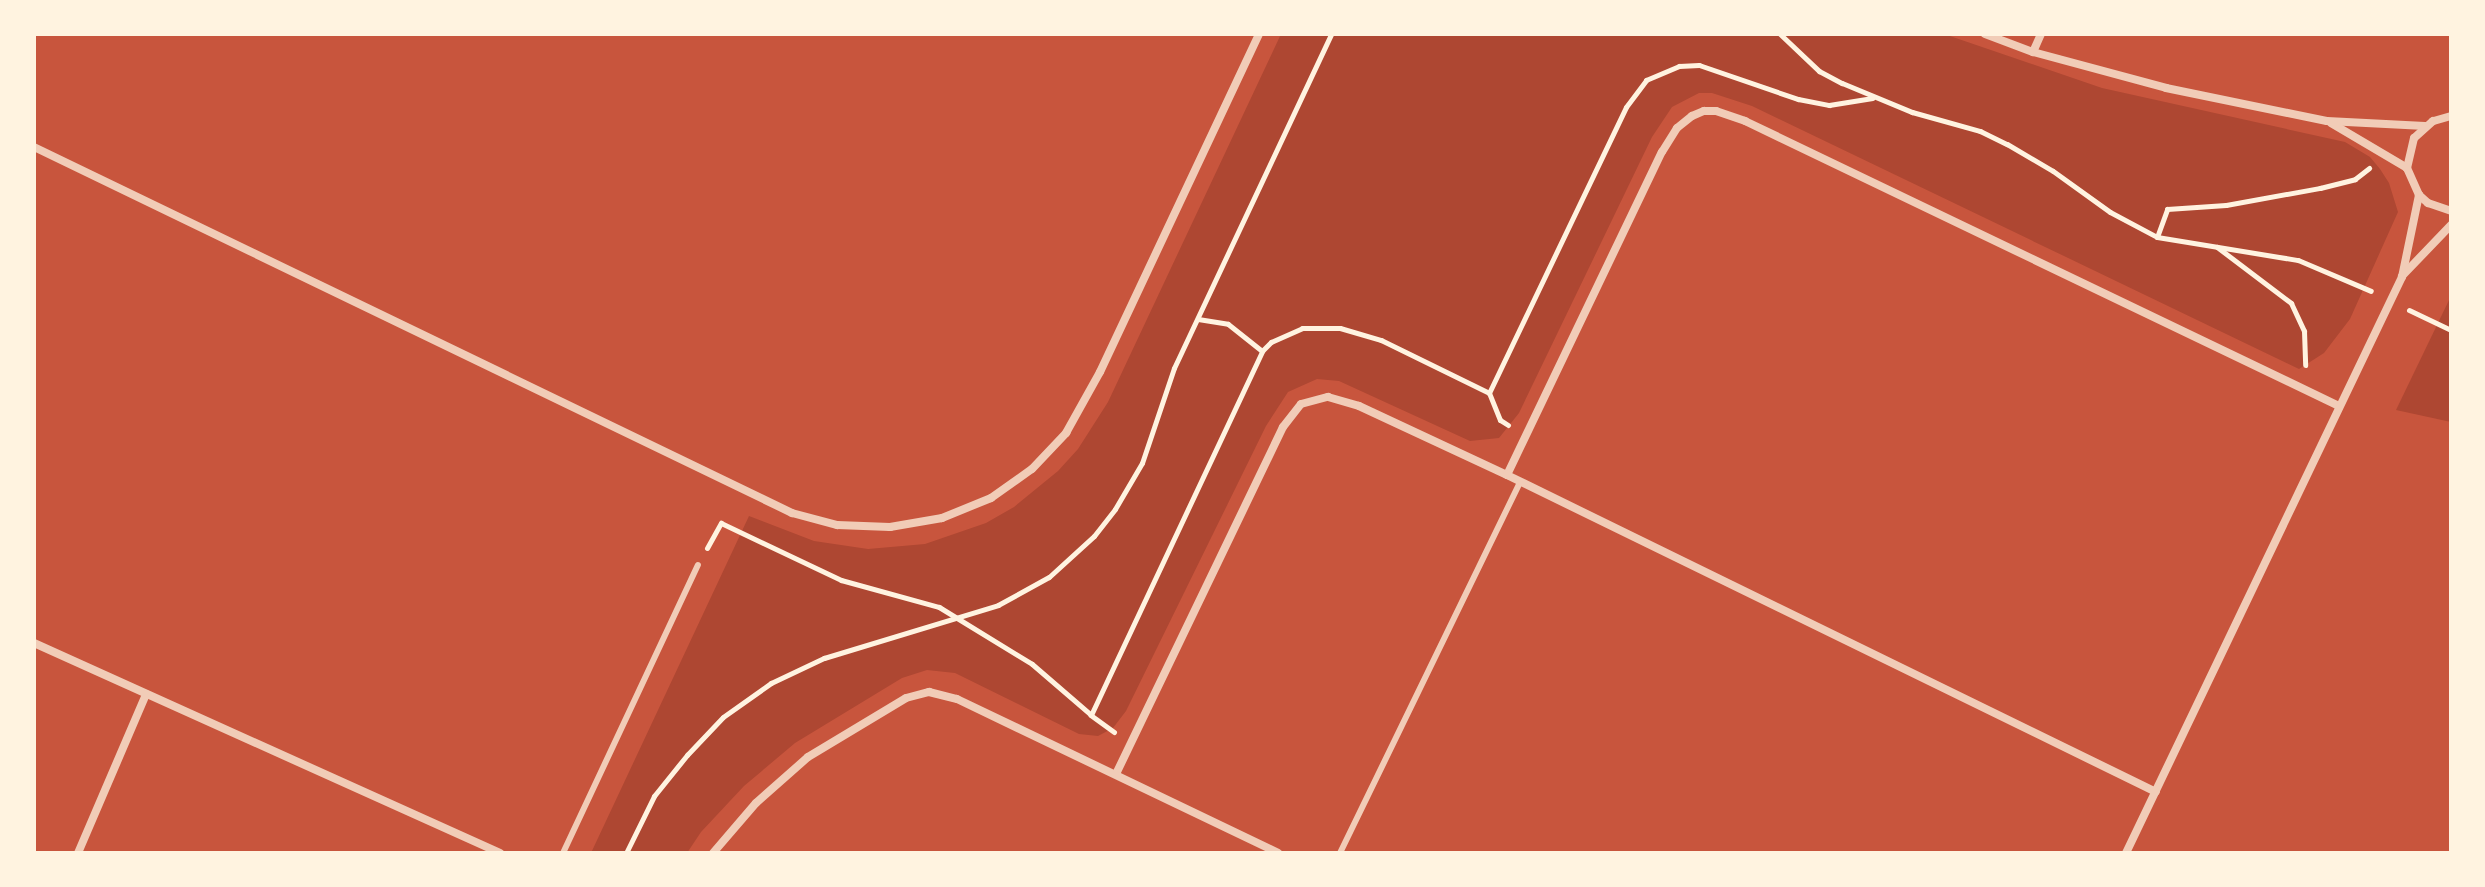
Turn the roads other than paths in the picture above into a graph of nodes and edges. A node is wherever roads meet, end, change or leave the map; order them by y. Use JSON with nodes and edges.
{"nodes":[{"id":1,"x":1259,"y":34,"type":"edge"},
{"id":2,"x":1985,"y":34,"type":"edge"},
{"id":3,"x":2041,"y":34,"type":"edge"},
{"id":4,"x":2033,"y":52,"type":"junction"},
{"id":5,"x":2451,"y":116,"type":"edge"},
{"id":6,"x":2327,"y":121,"type":"junction"},
{"id":7,"x":2425,"y":126,"type":"junction"},
{"id":8,"x":34,"y":147,"type":"edge"},
{"id":9,"x":2407,"y":168,"type":"junction"},
{"id":10,"x":2419,"y":195,"type":"junction"},
{"id":11,"x":2451,"y":211,"type":"edge"},
{"id":12,"x":2451,"y":225,"type":"edge"},
{"id":13,"x":2402,"y":277,"type":"junction"},
{"id":14,"x":2339,"y":406,"type":"junction"},
{"id":15,"x":1507,"y":475,"type":"junction"},
{"id":16,"x":1520,"y":482,"type":"junction"},
{"id":17,"x":698,"y":565,"type":"road end"},
{"id":18,"x":34,"y":643,"type":"edge"},
{"id":19,"x":146,"y":694,"type":"junction"},
{"id":20,"x":1116,"y":774,"type":"junction"},
{"id":21,"x":2156,"y":792,"type":"junction"},
{"id":22,"x":78,"y":853,"type":"edge"},
{"id":23,"x":500,"y":853,"type":"edge"},
{"id":24,"x":563,"y":853,"type":"edge"},
{"id":25,"x":713,"y":853,"type":"edge"},
{"id":26,"x":1278,"y":853,"type":"edge"},
{"id":27,"x":1340,"y":853,"type":"edge"},
{"id":28,"x":2126,"y":853,"type":"edge"}],
"edges":[{"from":1,"to":8,"type":"street"},
{"from":2,"to":4,"type":"street"},
{"from":3,"to":4,"type":"street"},
{"from":4,"to":6,"type":"street"},
{"from":5,"to":7,"type":"street"},
{"from":6,"to":7,"type":"street"},
{"from":6,"to":9,"type":"street"},
{"from":7,"to":9,"type":"street"},
{"from":9,"to":10,"type":"street"},
{"from":10,"to":11,"type":"street"},
{"from":10,"to":13,"type":"street"},
{"from":12,"to":13,"type":"street"},
{"from":13,"to":14,"type":"street"},
{"from":14,"to":15,"type":"street"},
{"from":14,"to":21,"type":"street"},
{"from":15,"to":16,"type":"street"},
{"from":15,"to":20,"type":"street"},
{"from":16,"to":21,"type":"street"},
{"from":16,"to":27,"type":"lane"},
{"from":17,"to":24,"type":"lane"},
{"from":18,"to":19,"type":"street"},
{"from":19,"to":22,"type":"street"},
{"from":19,"to":23,"type":"street"},
{"from":20,"to":25,"type":"street"},
{"from":20,"to":26,"type":"street"},
{"from":21,"to":28,"type":"street"}]}
